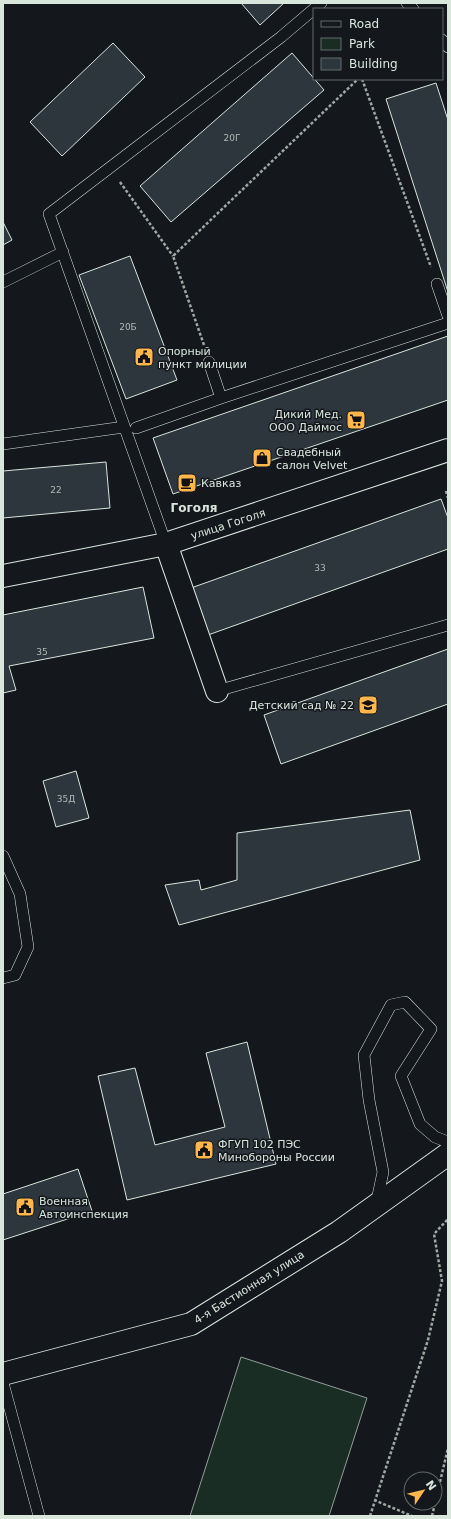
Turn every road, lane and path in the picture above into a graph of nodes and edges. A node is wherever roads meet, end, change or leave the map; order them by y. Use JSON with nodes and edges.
{"nodes":[{"id":1,"x":313,"y":10,"type":"edge"},
{"id":2,"x":357,"y":80,"type":"edge"},
{"id":3,"x":362,"y":80,"type":"edge"},
{"id":4,"x":110,"y":168,"type":"junction"},
{"id":5,"x":63,"y":252,"type":"junction"},
{"id":6,"x":173,"y":256,"type":"junction"},
{"id":7,"x":3,"y":282,"type":"edge"},
{"id":8,"x":437,"y":284,"type":"joint"},
{"id":9,"x":448,"y":316,"type":"edge"},
{"id":10,"x":448,"y":323,"type":"edge"},
{"id":11,"x":210,"y":362,"type":"joint"},
{"id":12,"x":221,"y":398,"type":"junction"},
{"id":13,"x":124,"y":428,"type":"junction"},
{"id":14,"x":136,"y":428,"type":"dead end"},
{"id":15,"x":3,"y":444,"type":"edge"},
{"id":16,"x":448,"y":450,"type":"edge"},
{"id":17,"x":446,"y":491,"type":"dead end"},
{"id":18,"x":448,"y":498,"type":"edge"},
{"id":19,"x":166,"y":544,"type":"junction"},
{"id":20,"x":3,"y":576,"type":"edge"},
{"id":21,"x":448,"y":625,"type":"edge"},
{"id":22,"x":217,"y":691,"type":"joint"},
{"id":23,"x":3,"y":856,"type":"edge"},
{"id":24,"x":3,"y":978,"type":"edge"},
{"id":25,"x":448,"y":1142,"type":"edge"},
{"id":26,"x":448,"y":1154,"type":"edge"},
{"id":27,"x":376,"y":1205,"type":"junction"},
{"id":28,"x":448,"y":1219,"type":"edge"},
{"id":29,"x":3,"y":1374,"type":"edge"},
{"id":30,"x":3,"y":1383,"type":"edge"},
{"id":31,"x":448,"y":1448,"type":"edge"},
{"id":32,"x":374,"y":1500,"type":"junction"},
{"id":33,"x":39,"y":1516,"type":"edge"},
{"id":34,"x":370,"y":1516,"type":"edge"},
{"id":35,"x":412,"y":1516,"type":"edge"},
{"id":36,"x":432,"y":1516,"type":"edge"}],
"edges":[{"from":1,"to":4,"type":"lane"},
{"from":2,"to":6,"type":"path"},
{"from":3,"to":8,"type":"path"},
{"from":4,"to":5,"type":"lane"},
{"from":4,"to":6,"type":"path"},
{"from":5,"to":7,"type":"lane"},
{"from":5,"to":13,"type":"lane"},
{"from":6,"to":11,"type":"path"},
{"from":8,"to":9,"type":"lane"},
{"from":10,"to":12,"type":"lane"},
{"from":11,"to":12,"type":"lane"},
{"from":12,"to":14,"type":"lane"},
{"from":13,"to":15,"type":"lane"},
{"from":13,"to":19,"type":"lane"},
{"from":16,"to":19,"type":"main road","name":"улица Гоголя"},
{"from":17,"to":18,"type":"path"},
{"from":19,"to":20,"type":"main road","name":"улица Гоголя"},
{"from":19,"to":22,"type":"main road"},
{"from":21,"to":22,"type":"lane"},
{"from":23,"to":24,"type":"lane"},
{"from":25,"to":27,"type":"lane"},
{"from":26,"to":27,"type":"main road","name":"4-я Бастионная улица"},
{"from":27,"to":29,"type":"main road","name":"4-я Бастионная улица"},
{"from":28,"to":32,"type":"path"},
{"from":30,"to":33,"type":"lane"},
{"from":31,"to":36,"type":"path"},
{"from":32,"to":34,"type":"path"},
{"from":32,"to":35,"type":"path"}]}
